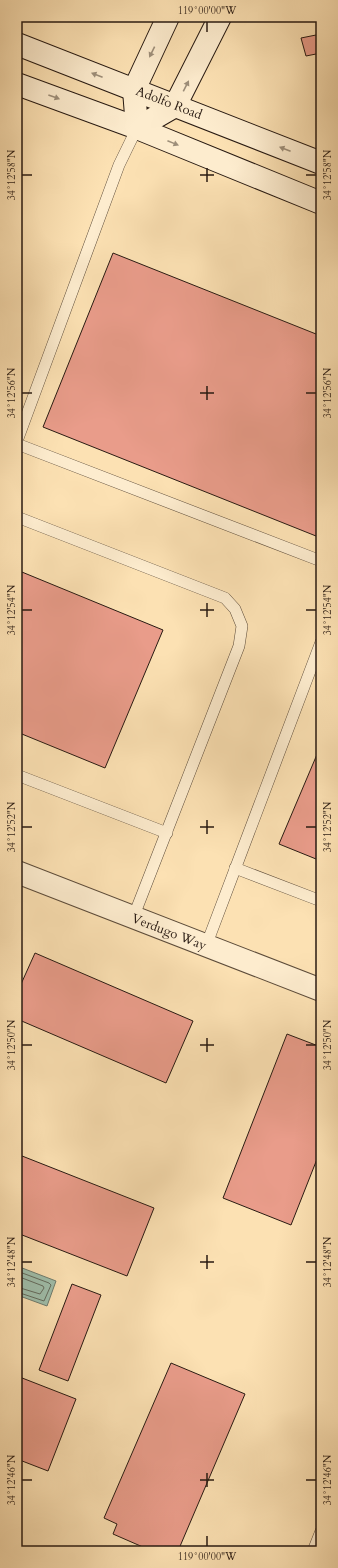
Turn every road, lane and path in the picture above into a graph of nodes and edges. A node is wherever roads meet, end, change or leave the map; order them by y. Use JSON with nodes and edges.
{"nodes":[{"id":1,"x":168,"y":17,"type":"edge"},
{"id":2,"x":220,"y":17,"type":"edge"},
{"id":3,"x":17,"y":44,"type":"edge"},
{"id":4,"x":17,"y":84,"type":"edge"},
{"id":5,"x":134,"y":90,"type":"junction"},
{"id":6,"x":175,"y":106,"type":"junction"},
{"id":7,"x":137,"y":128,"type":"junction"},
{"id":8,"x":321,"y":163,"type":"edge"},
{"id":9,"x":321,"y":203,"type":"edge"},
{"id":10,"x":17,"y":442,"type":"edge"},
{"id":11,"x":17,"y":517,"type":"edge"},
{"id":12,"x":321,"y":561,"type":"edge"},
{"id":13,"x":321,"y":642,"type":"edge"},
{"id":14,"x":17,"y":775,"type":"edge"},
{"id":15,"x":167,"y":833,"type":"junction"},
{"id":16,"x":235,"y":868,"type":"junction"},
{"id":17,"x":17,"y":872,"type":"edge"},
{"id":18,"x":321,"y":901,"type":"edge"},
{"id":19,"x":133,"y":918,"type":"junction"},
{"id":20,"x":206,"y":946,"type":"junction"},
{"id":21,"x":321,"y":990,"type":"edge"},
{"id":22,"x":321,"y":1531,"type":"edge"},
{"id":23,"x":313,"y":1551,"type":"edge"}],
"edges":[{"from":1,"to":5,"type":"street","one_way":true},
{"from":6,"to":2,"type":"street","one_way":true},
{"from":5,"to":3,"type":"street","name":"Adolfo Road","one_way":true},
{"from":4,"to":7,"type":"street","one_way":true},
{"from":5,"to":6,"type":"street","name":"Adolfo Road"},
{"from":5,"to":7,"type":"street"},
{"from":6,"to":7,"type":"street"},
{"from":8,"to":6,"type":"street","name":"Adolfo Road","one_way":true},
{"from":7,"to":9,"type":"street","one_way":true},
{"from":7,"to":10,"type":"lane"},
{"from":10,"to":12,"type":"lane"},
{"from":11,"to":15,"type":"lane"},
{"from":13,"to":16,"type":"lane"},
{"from":14,"to":15,"type":"lane"},
{"from":15,"to":19,"type":"lane"},
{"from":16,"to":18,"type":"lane"},
{"from":16,"to":20,"type":"lane"},
{"from":17,"to":19,"type":"street","name":"Verdugo Way"},
{"from":19,"to":20,"type":"street","name":"Verdugo Way"},
{"from":20,"to":21,"type":"street","name":"Verdugo Way"},
{"from":22,"to":23,"type":"lane"}]}
